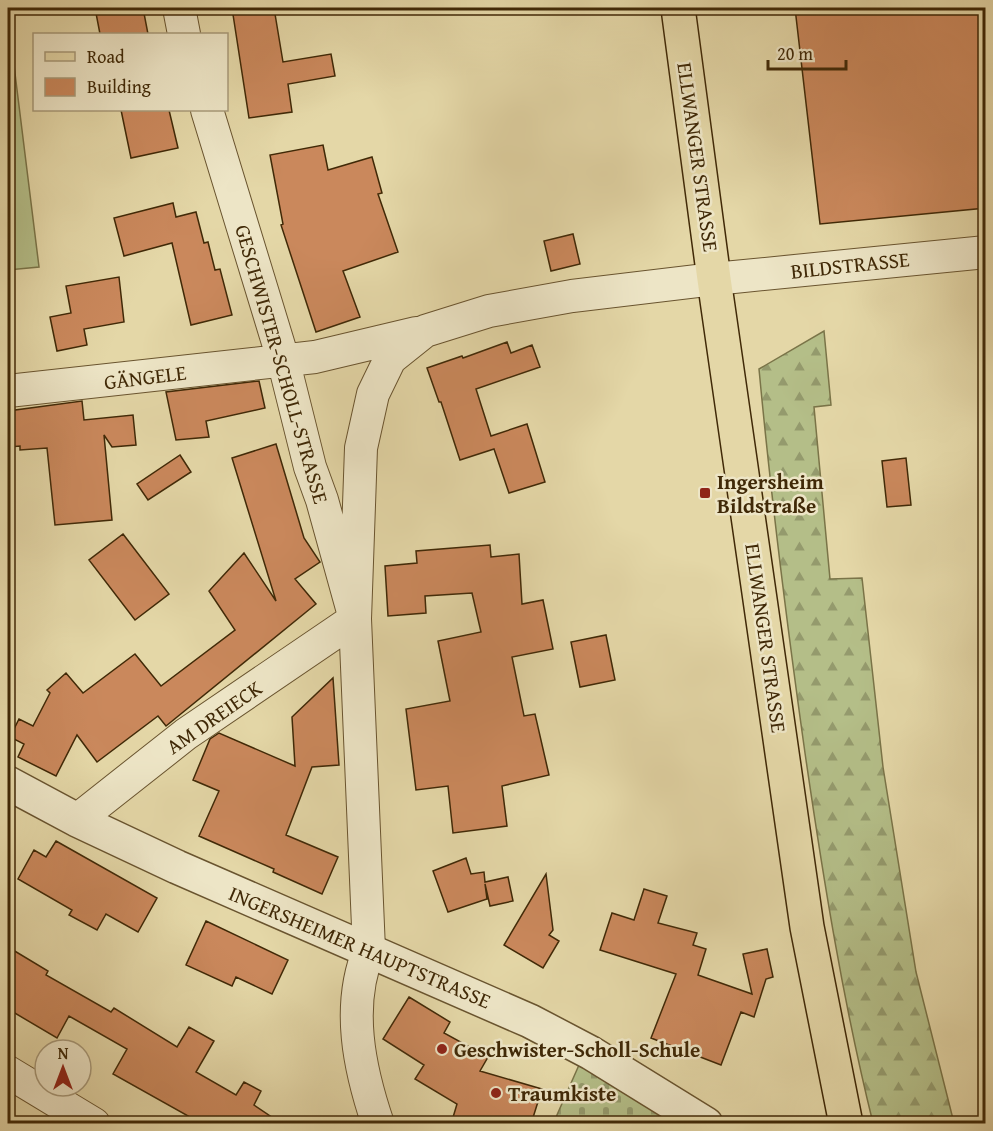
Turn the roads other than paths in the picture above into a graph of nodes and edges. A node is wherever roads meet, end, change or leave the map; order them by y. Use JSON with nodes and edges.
{"nodes":[{"id":1,"x":179,"y":8,"type":"edge"},
{"id":2,"x":678,"y":8,"type":"edge"},
{"id":3,"x":184,"y":33,"type":"edge"},
{"id":4,"x":207,"y":111,"type":"edge"},
{"id":5,"x":986,"y":252,"type":"edge"},
{"id":6,"x":714,"y":279,"type":"junction"},
{"id":7,"x":425,"y":331,"type":"junction"},
{"id":8,"x":283,"y":359,"type":"junction"},
{"id":9,"x":8,"y":392,"type":"edge"},
{"id":10,"x":355,"y":619,"type":"junction"},
{"id":11,"x":8,"y":783,"type":"edge"},
{"id":12,"x":77,"y":820,"type":"junction"},
{"id":13,"x":369,"y":950,"type":"junction"},
{"id":14,"x":8,"y":1072,"type":"edge"},
{"id":15,"x":377,"y":1123,"type":"edge"},
{"id":16,"x":94,"y":1124,"type":"edge"},
{"id":17,"x":706,"y":1124,"type":"edge"},
{"id":18,"x":846,"y":1124,"type":"edge"}],
"edges":[{"from":1,"to":3,"type":"street"},
{"from":2,"to":6,"type":"main road","name":"ELLWANGER STRASSE"},
{"from":4,"to":8,"type":"street","name":"GESCHWISTER-SCHOLL-STRASSE"},
{"from":5,"to":6,"type":"street","name":"BILDSTRASSE"},
{"from":6,"to":7,"type":"street","name":"GESCHWISTER-SCHOLL-STRASSE"},
{"from":6,"to":18,"type":"main road","name":"ELLWANGER STRASSE"},
{"from":7,"to":8,"type":"street","name":"GÄNGELE"},
{"from":7,"to":10,"type":"street","name":"GESCHWISTER-SCHOLL-STRASSE"},
{"from":8,"to":9,"type":"street","name":"GÄNGELE"},
{"from":8,"to":10,"type":"street","name":"GESCHWISTER-SCHOLL-STRASSE"},
{"from":10,"to":12,"type":"street","name":"AM DREIECK"},
{"from":10,"to":13,"type":"street","name":"GESCHWISTER-SCHOLL-STRASSE"},
{"from":11,"to":12,"type":"street","name":"INGERSHEIMER HAUPTSTRASSE"},
{"from":12,"to":13,"type":"street","name":"INGERSHEIMER HAUPTSTRASSE"},
{"from":13,"to":15,"type":"street","name":"GESCHWISTER-SCHOLL-STRASSE"},
{"from":13,"to":17,"type":"street","name":"INGERSHEIMER HAUPTSTRASSE"},
{"from":14,"to":16,"type":"street"}]}
